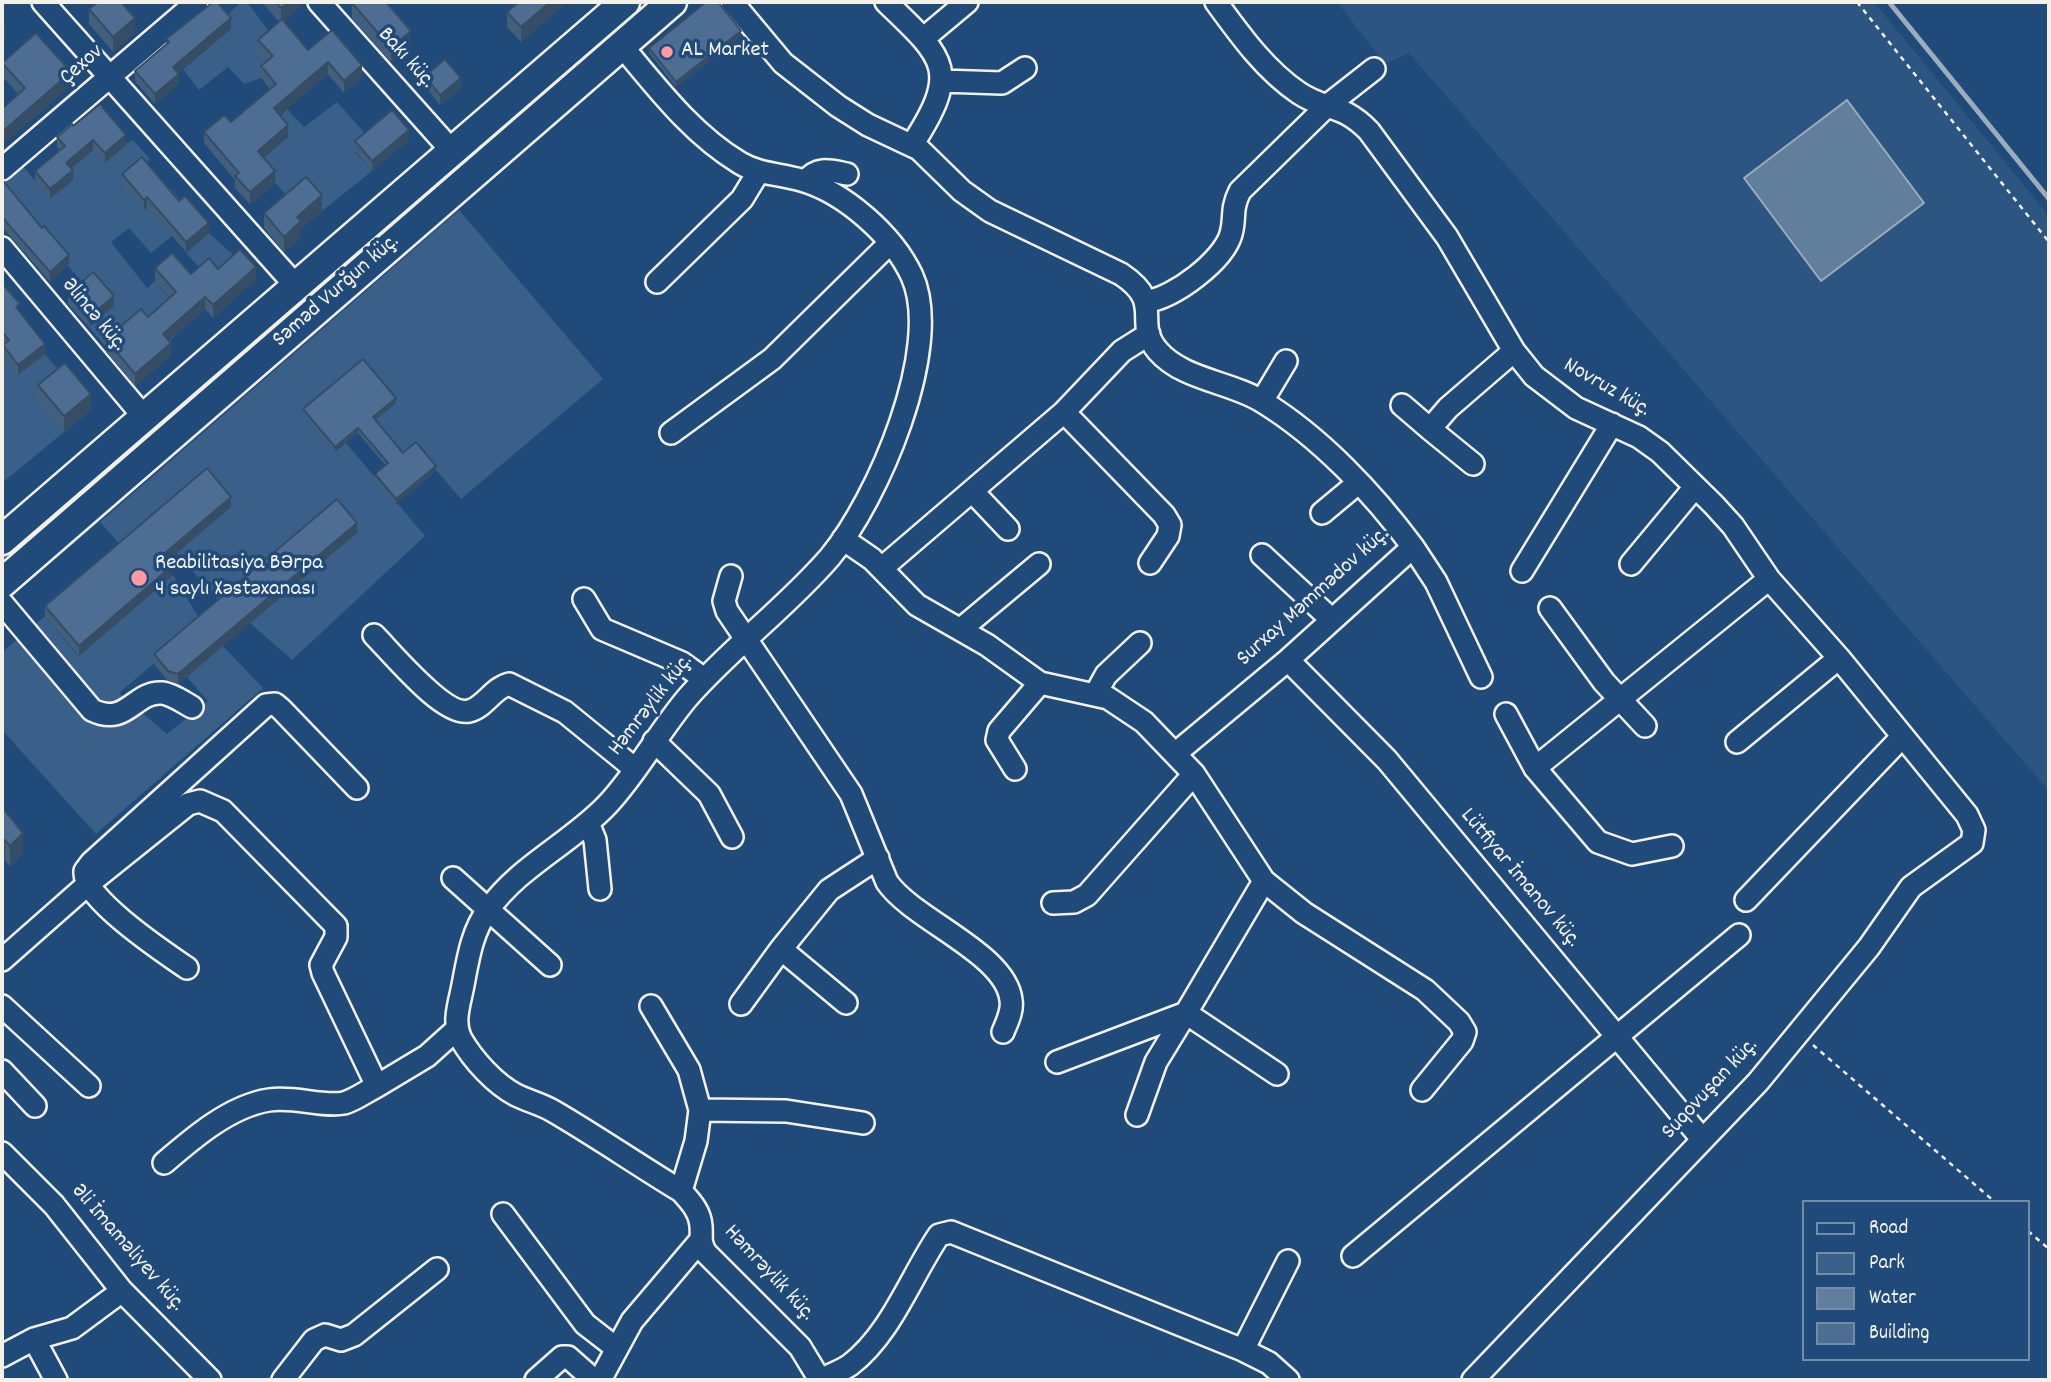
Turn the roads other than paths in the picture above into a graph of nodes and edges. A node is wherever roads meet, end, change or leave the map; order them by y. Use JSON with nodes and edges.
{"nodes":[{"id":1,"x":43,"y":2,"type":"edge"},
{"id":2,"x":197,"y":2,"type":"edge"},
{"id":3,"x":319,"y":2,"type":"edge"},
{"id":4,"x":625,"y":2,"type":"edge"},
{"id":5,"x":672,"y":2,"type":"edge"},
{"id":6,"x":732,"y":2,"type":"edge"},
{"id":7,"x":886,"y":2,"type":"edge"},
{"id":8,"x":967,"y":2,"type":"edge"},
{"id":9,"x":1216,"y":2,"type":"edge"},
{"id":10,"x":924,"y":38,"type":"junction"},
{"id":11,"x":622,"y":46,"type":"junction"},
{"id":12,"x":1025,"y":68,"type":"dead end"},
{"id":13,"x":1374,"y":69,"type":"dead end"},
{"id":14,"x":110,"y":77,"type":"junction"},
{"id":15,"x":942,"y":81,"type":"junction"},
{"id":16,"x":1328,"y":105,"type":"junction"},
{"id":17,"x":912,"y":145,"type":"junction"},
{"id":18,"x":452,"y":151,"type":"junction"},
{"id":19,"x":2,"y":169,"type":"edge"},
{"id":20,"x":759,"y":171,"type":"junction"},
{"id":21,"x":848,"y":174,"type":"dead end"},
{"id":22,"x":806,"y":181,"type":"junction"},
{"id":23,"x":890,"y":243,"type":"junction"},
{"id":24,"x":2,"y":248,"type":"edge"},
{"id":25,"x":657,"y":282,"type":"dead end"},
{"id":26,"x":296,"y":286,"type":"junction"},
{"id":27,"x":1147,"y":301,"type":"junction"},
{"id":28,"x":1149,"y":334,"type":"junction"},
{"id":29,"x":1514,"y":351,"type":"junction"},
{"id":30,"x":1286,"y":361,"type":"dead end"},
{"id":31,"x":1262,"y":401,"type":"junction"},
{"id":32,"x":1402,"y":405,"type":"dead end"},
{"id":33,"x":1064,"y":412,"type":"junction"},
{"id":34,"x":144,"y":417,"type":"junction"},
{"id":35,"x":1612,"y":424,"type":"junction"},
{"id":36,"x":1430,"y":429,"type":"junction"},
{"id":37,"x":671,"y":433,"type":"dead end"},
{"id":38,"x":1473,"y":464,"type":"dead end"},
{"id":39,"x":1358,"y":483,"type":"junction"},
{"id":40,"x":1695,"y":487,"type":"junction"},
{"id":41,"x":973,"y":492,"type":"junction"},
{"id":42,"x":1322,"y":513,"type":"dead end"},
{"id":43,"x":1008,"y":528,"type":"dead end"},
{"id":44,"x":843,"y":539,"type":"junction"},
{"id":45,"x":2,"y":540,"type":"edge"},
{"id":46,"x":1413,"y":547,"type":"junction"},
{"id":47,"x":1262,"y":555,"type":"dead end"},
{"id":48,"x":1150,"y":563,"type":"dead end"},
{"id":49,"x":1631,"y":564,"type":"dead end"},
{"id":50,"x":1038,"y":565,"type":"dead end"},
{"id":51,"x":882,"y":568,"type":"junction"},
{"id":52,"x":1522,"y":571,"type":"dead end"},
{"id":53,"x":731,"y":576,"type":"dead end"},
{"id":54,"x":1769,"y":579,"type":"junction"},
{"id":55,"x":2,"y":583,"type":"edge"},
{"id":56,"x":584,"y":599,"type":"dead end"},
{"id":57,"x":2,"y":603,"type":"edge"},
{"id":58,"x":1550,"y":608,"type":"dead end"},
{"id":59,"x":1331,"y":619,"type":"junction"},
{"id":60,"x":961,"y":629,"type":"junction"},
{"id":61,"x":374,"y":635,"type":"dead end"},
{"id":62,"x":745,"y":638,"type":"junction"},
{"id":63,"x":1140,"y":643,"type":"dead end"},
{"id":64,"x":1839,"y":658,"type":"junction"},
{"id":65,"x":1288,"y":660,"type":"junction"},
{"id":66,"x":1481,"y":677,"type":"dead end"},
{"id":67,"x":704,"y":679,"type":"junction"},
{"id":68,"x":1040,"y":683,"type":"junction"},
{"id":69,"x":1095,"y":695,"type":"junction"},
{"id":70,"x":1619,"y":698,"type":"junction"},
{"id":71,"x":192,"y":707,"type":"dead end"},
{"id":72,"x":1506,"y":714,"type":"dead end"},
{"id":73,"x":1645,"y":726,"type":"dead end"},
{"id":74,"x":1901,"y":738,"type":"junction"},
{"id":75,"x":654,"y":741,"type":"junction"},
{"id":76,"x":1737,"y":742,"type":"dead end"},
{"id":77,"x":1176,"y":753,"type":"junction"},
{"id":78,"x":1535,"y":768,"type":"junction"},
{"id":79,"x":635,"y":769,"type":"junction"},
{"id":80,"x":1015,"y":769,"type":"dead end"},
{"id":81,"x":1194,"y":774,"type":"junction"},
{"id":82,"x":357,"y":788,"type":"dead end"},
{"id":83,"x":588,"y":822,"type":"junction"},
{"id":84,"x":1974,"y":830,"type":"joint"},
{"id":85,"x":733,"y":837,"type":"dead end"},
{"id":86,"x":1672,"y":846,"type":"dead end"},
{"id":87,"x":878,"y":858,"type":"junction"},
{"id":88,"x":453,"y":877,"type":"dead end"},
{"id":89,"x":1264,"y":881,"type":"junction"},
{"id":90,"x":88,"y":885,"type":"junction"},
{"id":91,"x":600,"y":889,"type":"dead end"},
{"id":92,"x":1746,"y":900,"type":"dead end"},
{"id":93,"x":1053,"y":903,"type":"dead end"},
{"id":94,"x":488,"y":910,"type":"junction"},
{"id":95,"x":1739,"y":934,"type":"dead end"},
{"id":96,"x":781,"y":949,"type":"junction"},
{"id":97,"x":2,"y":960,"type":"edge"},
{"id":98,"x":550,"y":965,"type":"dead end"},
{"id":99,"x":187,"y":968,"type":"dead end"},
{"id":100,"x":846,"y":1003,"type":"dead end"},
{"id":101,"x":741,"y":1004,"type":"dead end"},
{"id":102,"x":2,"y":1006,"type":"edge"},
{"id":103,"x":651,"y":1006,"type":"dead end"},
{"id":104,"x":1186,"y":1013,"type":"junction"},
{"id":105,"x":457,"y":1029,"type":"junction"},
{"id":106,"x":1003,"y":1032,"type":"dead end"},
{"id":107,"x":1616,"y":1035,"type":"junction"},
{"id":108,"x":1057,"y":1062,"type":"dead end"},
{"id":109,"x":2,"y":1071,"type":"edge"},
{"id":110,"x":1277,"y":1074,"type":"dead end"},
{"id":111,"x":89,"y":1086,"type":"dead end"},
{"id":112,"x":377,"y":1086,"type":"junction"},
{"id":113,"x":1422,"y":1090,"type":"dead end"},
{"id":114,"x":35,"y":1107,"type":"dead end"},
{"id":115,"x":700,"y":1110,"type":"junction"},
{"id":116,"x":1137,"y":1115,"type":"dead end"},
{"id":117,"x":863,"y":1122,"type":"dead end"},
{"id":118,"x":1702,"y":1139,"type":"junction"},
{"id":119,"x":2,"y":1153,"type":"edge"},
{"id":120,"x":164,"y":1163,"type":"dead end"},
{"id":121,"x":681,"y":1191,"type":"junction"},
{"id":122,"x":503,"y":1214,"type":"dead end"},
{"id":123,"x":699,"y":1242,"type":"junction"},
{"id":124,"x":1353,"y":1256,"type":"dead end"},
{"id":125,"x":1287,"y":1261,"type":"dead end"},
{"id":126,"x":437,"y":1269,"type":"dead end"},
{"id":127,"x":122,"y":1291,"type":"junction"},
{"id":128,"x":34,"y":1339,"type":"junction"},
{"id":129,"x":616,"y":1348,"type":"junction"},
{"id":130,"x":1243,"y":1350,"type":"junction"},
{"id":131,"x":2,"y":1356,"type":"edge"},
{"id":132,"x":56,"y":1380,"type":"edge"},
{"id":133,"x":211,"y":1380,"type":"edge"},
{"id":134,"x":283,"y":1380,"type":"edge"},
{"id":135,"x":536,"y":1380,"type":"edge"},
{"id":136,"x":594,"y":1380,"type":"edge"},
{"id":137,"x":600,"y":1380,"type":"edge"},
{"id":138,"x":820,"y":1380,"type":"edge"},
{"id":139,"x":1288,"y":1380,"type":"edge"},
{"id":140,"x":1473,"y":1380,"type":"edge"}],
"edges":[{"from":1,"to":14,"type":"street"},
{"from":2,"to":14,"type":"street","name":"Çexov"},
{"from":3,"to":18,"type":"street","name":"Bakı küç."},
{"from":4,"to":18,"type":"main road","name":"Səməd Vurğun küç."},
{"from":5,"to":11,"type":"main road","name":"Səməd Vurğun küç."},
{"from":6,"to":17,"type":"street"},
{"from":7,"to":10,"type":"street"},
{"from":8,"to":10,"type":"street"},
{"from":9,"to":16,"type":"street","name":"Novruz küç."},
{"from":10,"to":15,"type":"street"},
{"from":11,"to":20,"type":"street","name":"Həmrəylik küç."},
{"from":11,"to":55,"type":"main road","name":"Səməd Vurğun küç."},
{"from":12,"to":15,"type":"street"},
{"from":13,"to":16,"type":"street"},
{"from":14,"to":19,"type":"street","name":"Çexov"},
{"from":14,"to":26,"type":"street"},
{"from":15,"to":17,"type":"street"},
{"from":16,"to":27,"type":"street"},
{"from":16,"to":29,"type":"street","name":"Novruz küç."},
{"from":17,"to":27,"type":"street"},
{"from":18,"to":26,"type":"main road","name":"Səməd Vurğun küç."},
{"from":20,"to":22,"type":"street","name":"Həmrəylik küç."},
{"from":20,"to":25,"type":"street"},
{"from":21,"to":22,"type":"street"},
{"from":22,"to":23,"type":"street","name":"Həmrəylik küç."},
{"from":23,"to":37,"type":"street"},
{"from":23,"to":44,"type":"street","name":"Həmrəylik küç."},
{"from":24,"to":34,"type":"street","name":"Əlincə küç."},
{"from":26,"to":34,"type":"main road","name":"Səməd Vurğun küç."},
{"from":27,"to":28,"type":"street"},
{"from":28,"to":31,"type":"street","name":"Surxay Məmmədov küç."},
{"from":28,"to":33,"type":"street"},
{"from":29,"to":35,"type":"street","name":"Novruz küç."},
{"from":29,"to":36,"type":"street"},
{"from":30,"to":31,"type":"street"},
{"from":31,"to":39,"type":"street","name":"Surxay Məmmədov küç."},
{"from":32,"to":36,"type":"street"},
{"from":33,"to":41,"type":"street"},
{"from":33,"to":48,"type":"street"},
{"from":34,"to":45,"type":"main road","name":"Səməd Vurğun küç."},
{"from":35,"to":40,"type":"street","name":"Novruz küç."},
{"from":35,"to":52,"type":"street"},
{"from":36,"to":38,"type":"street"},
{"from":39,"to":42,"type":"street"},
{"from":39,"to":46,"type":"street","name":"Surxay Məmmədov küç."},
{"from":40,"to":49,"type":"street"},
{"from":40,"to":54,"type":"street","name":"Novruz küç."},
{"from":41,"to":43,"type":"street"},
{"from":41,"to":51,"type":"street"},
{"from":44,"to":51,"type":"street"},
{"from":44,"to":62,"type":"street","name":"Həmrəylik küç."},
{"from":46,"to":59,"type":"street","name":"Surxay Məmmədov küç."},
{"from":46,"to":66,"type":"street"},
{"from":47,"to":59,"type":"street"},
{"from":50,"to":60,"type":"street"},
{"from":51,"to":60,"type":"street"},
{"from":53,"to":62,"type":"street"},
{"from":54,"to":64,"type":"street","name":"Novruz küç."},
{"from":54,"to":70,"type":"street"},
{"from":56,"to":67,"type":"street"},
{"from":57,"to":71,"type":"street"},
{"from":58,"to":70,"type":"street"},
{"from":59,"to":65,"type":"street","name":"Surxay Məmmədov küç."},
{"from":60,"to":68,"type":"street"},
{"from":61,"to":79,"type":"street"},
{"from":62,"to":67,"type":"street","name":"Həmrəylik küç."},
{"from":62,"to":87,"type":"street"},
{"from":63,"to":69,"type":"street"},
{"from":64,"to":74,"type":"street","name":"Novruz küç."},
{"from":64,"to":76,"type":"street"},
{"from":65,"to":77,"type":"street","name":"Surxay Məmmədov küç."},
{"from":65,"to":107,"type":"street","name":"Lütfiyar İmanov küç."},
{"from":67,"to":75,"type":"street","name":"Həmrəylik küç."},
{"from":68,"to":69,"type":"street"},
{"from":68,"to":80,"type":"street"},
{"from":69,"to":77,"type":"street"},
{"from":70,"to":73,"type":"street"},
{"from":70,"to":78,"type":"street"},
{"from":72,"to":78,"type":"street"},
{"from":74,"to":84,"type":"street","name":"Novruz küç."},
{"from":74,"to":92,"type":"street"},
{"from":75,"to":79,"type":"street","name":"Həmrəylik küç."},
{"from":75,"to":85,"type":"street"},
{"from":77,"to":81,"type":"street"},
{"from":78,"to":86,"type":"street"},
{"from":79,"to":83,"type":"street","name":"Həmrəylik küç."},
{"from":81,"to":89,"type":"street"},
{"from":81,"to":93,"type":"street"},
{"from":82,"to":90,"type":"street"},
{"from":83,"to":91,"type":"street"},
{"from":83,"to":94,"type":"street","name":"Həmrəylik küç."},
{"from":84,"to":118,"type":"street","name":"Suqovuşan küç."},
{"from":87,"to":96,"type":"street"},
{"from":87,"to":106,"type":"street"},
{"from":88,"to":94,"type":"street"},
{"from":89,"to":104,"type":"street"},
{"from":89,"to":113,"type":"street"},
{"from":90,"to":97,"type":"street"},
{"from":90,"to":99,"type":"street"},
{"from":90,"to":112,"type":"street"},
{"from":94,"to":98,"type":"street"},
{"from":94,"to":105,"type":"street","name":"Həmrəylik küç."},
{"from":95,"to":107,"type":"street"},
{"from":96,"to":100,"type":"street"},
{"from":96,"to":101,"type":"street"},
{"from":102,"to":111,"type":"street"},
{"from":103,"to":115,"type":"street"},
{"from":104,"to":108,"type":"street"},
{"from":104,"to":110,"type":"street"},
{"from":104,"to":116,"type":"street"},
{"from":105,"to":112,"type":"street"},
{"from":105,"to":121,"type":"street","name":"Həmrəylik küç."},
{"from":107,"to":118,"type":"street","name":"Lütfiyar İmanov küç."},
{"from":107,"to":124,"type":"street"},
{"from":109,"to":114,"type":"street"},
{"from":112,"to":120,"type":"street"},
{"from":115,"to":117,"type":"street"},
{"from":115,"to":121,"type":"street"},
{"from":118,"to":140,"type":"street","name":"Suqovuşan küç."},
{"from":119,"to":127,"type":"street","name":"Əli İmaməliyev küç."},
{"from":121,"to":123,"type":"street","name":"Həmrəylik küç."},
{"from":122,"to":129,"type":"street"},
{"from":123,"to":129,"type":"street"},
{"from":123,"to":138,"type":"street","name":"Həmrəylik küç."},
{"from":125,"to":130,"type":"street"},
{"from":126,"to":134,"type":"street"},
{"from":127,"to":128,"type":"street"},
{"from":127,"to":133,"type":"street","name":"Əli İmaməliyev küç."},
{"from":128,"to":131,"type":"street"},
{"from":128,"to":132,"type":"street"},
{"from":129,"to":137,"type":"street"},
{"from":130,"to":138,"type":"street"},
{"from":130,"to":139,"type":"street"},
{"from":135,"to":136,"type":"street"}]}
